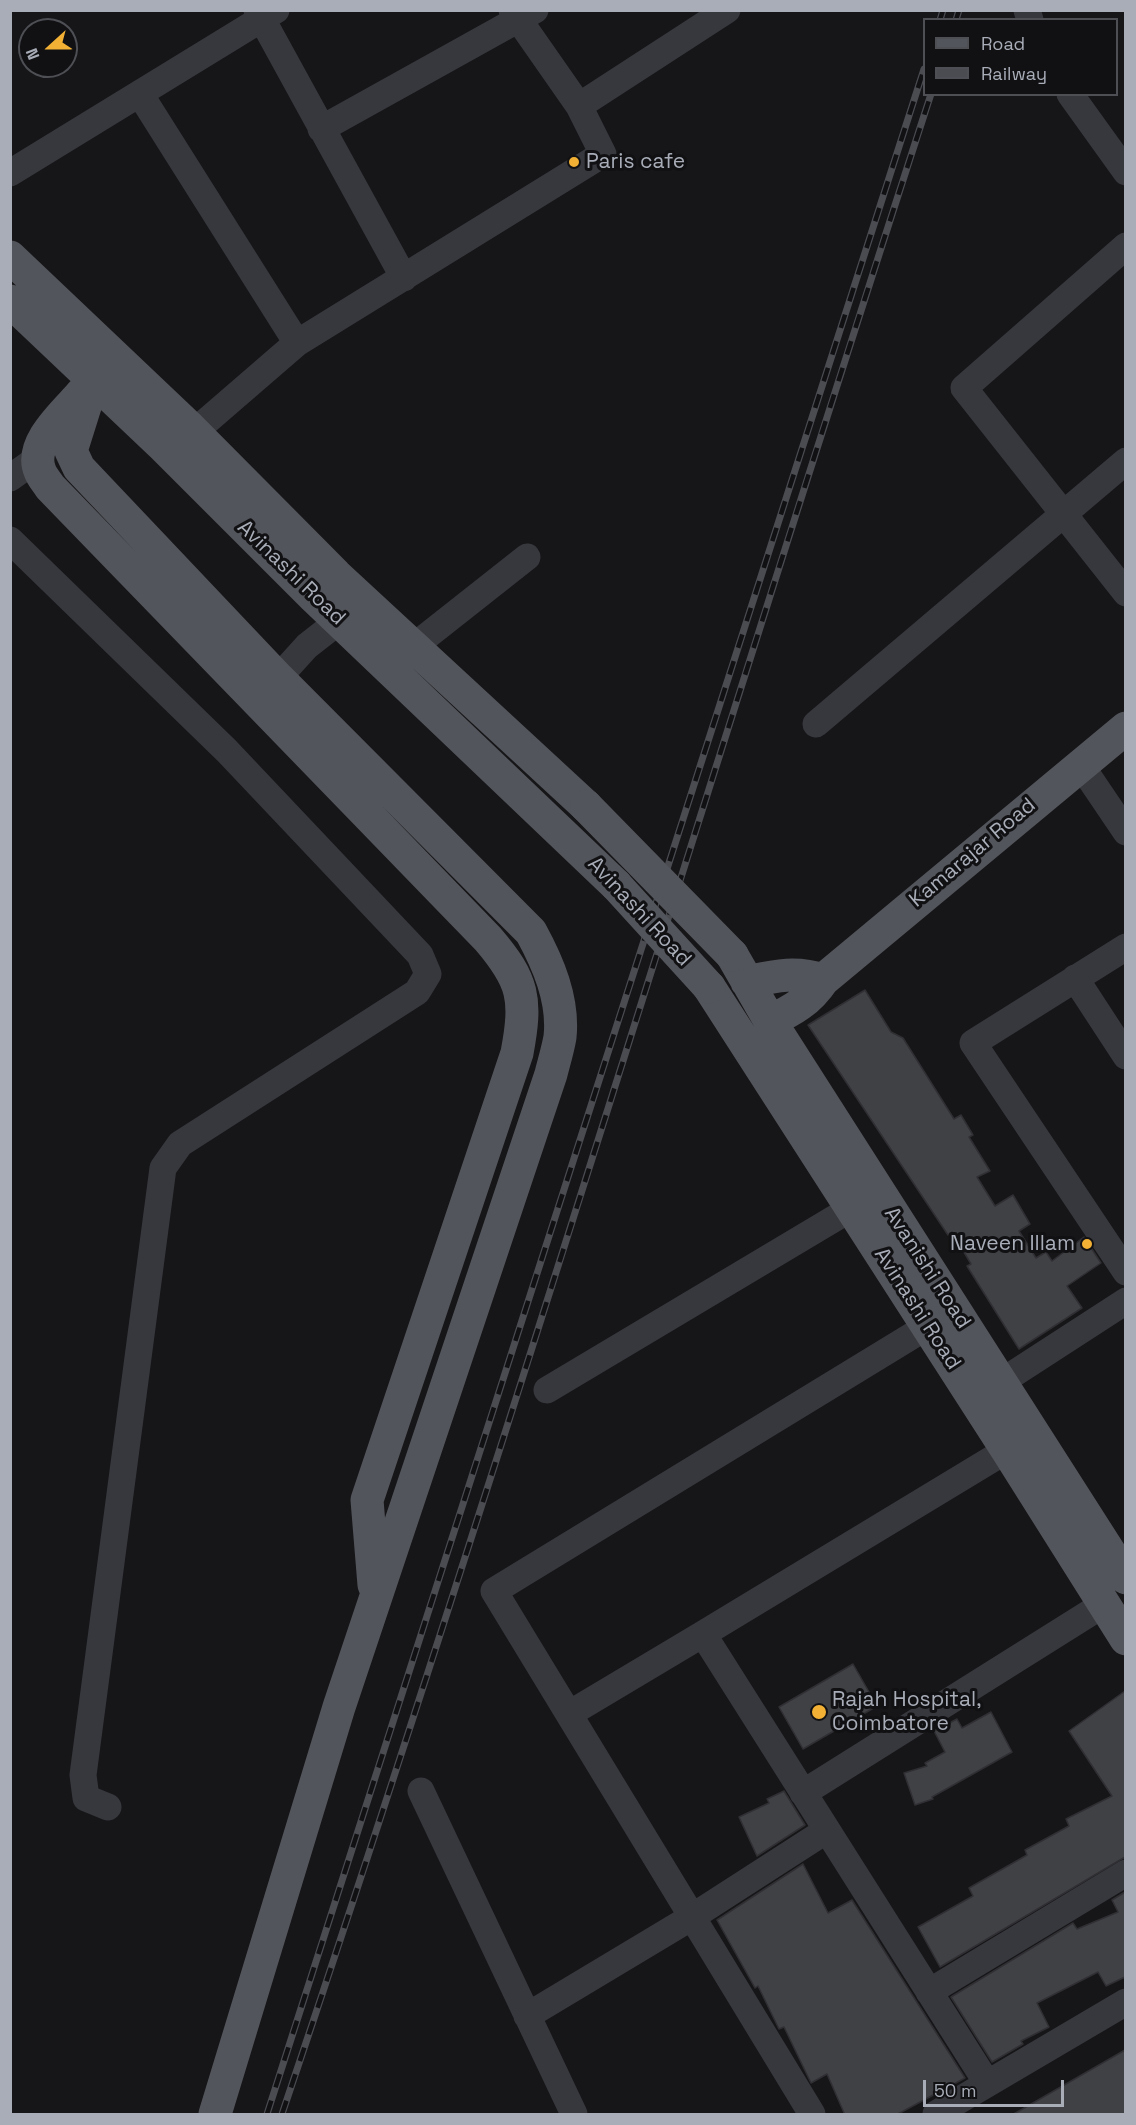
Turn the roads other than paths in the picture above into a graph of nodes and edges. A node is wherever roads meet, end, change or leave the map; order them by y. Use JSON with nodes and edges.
{"nodes":[{"id":1,"x":727,"y":10,"type":"edge"},
{"id":2,"x":265,"y":13,"type":"edge"},
{"id":3,"x":522,"y":14,"type":"edge"},
{"id":4,"x":140,"y":94,"type":"junction"},
{"id":5,"x":1071,"y":96,"type":"edge"},
{"id":6,"x":579,"y":106,"type":"junction"},
{"id":7,"x":321,"y":129,"type":"junction"},
{"id":8,"x":1125,"y":172,"type":"edge"},
{"id":9,"x":10,"y":173,"type":"edge"},
{"id":10,"x":1125,"y":246,"type":"edge"},
{"id":11,"x":10,"y":257,"type":"edge"},
{"id":12,"x":404,"y":278,"type":"junction"},
{"id":13,"x":10,"y":301,"type":"edge"},
{"id":14,"x":297,"y":343,"type":"junction"},
{"id":15,"x":93,"y":381,"type":"junction"},
{"id":16,"x":194,"y":432,"type":"junction"},
{"id":17,"x":38,"y":458,"type":"junction"},
{"id":18,"x":1125,"y":461,"type":"edge"},
{"id":19,"x":10,"y":478,"type":"edge"},
{"id":20,"x":1062,"y":512,"type":"junction"},
{"id":21,"x":10,"y":540,"type":"edge"},
{"id":22,"x":527,"y":557,"type":"dead end"},
{"id":23,"x":1125,"y":593,"type":"edge"},
{"id":24,"x":339,"y":621,"type":"junction"},
{"id":25,"x":413,"y":647,"type":"junction"},
{"id":26,"x":278,"y":678,"type":"junction"},
{"id":27,"x":816,"y":724,"type":"dead end"},
{"id":28,"x":1125,"y":728,"type":"edge"},
{"id":29,"x":1080,"y":764,"type":"junction"},
{"id":30,"x":1125,"y":832,"type":"edge"},
{"id":31,"x":1125,"y":947,"type":"edge"},
{"id":32,"x":740,"y":969,"type":"junction"},
{"id":33,"x":1075,"y":978,"type":"junction"},
{"id":34,"x":823,"y":980,"type":"junction"},
{"id":35,"x":770,"y":1021,"type":"junction"},
{"id":36,"x":1125,"y":1056,"type":"edge"},
{"id":37,"x":852,"y":1208,"type":"junction"},
{"id":38,"x":1125,"y":1272,"type":"edge"},
{"id":39,"x":1125,"y":1301,"type":"edge"},
{"id":40,"x":946,"y":1335,"type":"junction"},
{"id":41,"x":1001,"y":1382,"type":"junction"},
{"id":42,"x":548,"y":1390,"type":"dead end"},
{"id":43,"x":1007,"y":1450,"type":"junction"},
{"id":44,"x":1046,"y":1481,"type":"junction"},
{"id":45,"x":1125,"y":1578,"type":"edge"},
{"id":46,"x":375,"y":1599,"type":"junction"},
{"id":47,"x":1104,"y":1604,"type":"junction"},
{"id":48,"x":703,"y":1634,"type":"junction"},
{"id":49,"x":1125,"y":1639,"type":"edge"},
{"id":50,"x":569,"y":1714,"type":"junction"},
{"id":51,"x":421,"y":1791,"type":"dead end"},
{"id":52,"x":803,"y":1793,"type":"junction"},
{"id":53,"x":108,"y":1807,"type":"dead end"},
{"id":54,"x":827,"y":1830,"type":"junction"},
{"id":55,"x":1125,"y":1873,"type":"edge"},
{"id":56,"x":692,"y":1917,"type":"junction"},
{"id":57,"x":929,"y":1992,"type":"junction"},
{"id":58,"x":1125,"y":2002,"type":"edge"},
{"id":59,"x":527,"y":2016,"type":"junction"},
{"id":60,"x":242,"y":2026,"type":"junction"},
{"id":61,"x":987,"y":2083,"type":"junction"},
{"id":62,"x":200,"y":2115,"type":"edge"},
{"id":63,"x":215,"y":2115,"type":"edge"},
{"id":64,"x":574,"y":2115,"type":"edge"},
{"id":65,"x":812,"y":2115,"type":"edge"},
{"id":66,"x":936,"y":2115,"type":"edge"}],
"edges":[{"from":1,"to":6,"type":"street"},
{"from":2,"to":4,"type":"street"},
{"from":2,"to":7,"type":"street"},
{"from":3,"to":6,"type":"street"},
{"from":3,"to":7,"type":"street"},
{"from":4,"to":9,"type":"street"},
{"from":4,"to":14,"type":"street"},
{"from":5,"to":8,"type":"street"},
{"from":6,"to":12,"type":"street"},
{"from":7,"to":12,"type":"street"},
{"from":10,"to":20,"type":"street"},
{"from":11,"to":16,"type":"main road","name":"Avinashi Road"},
{"from":12,"to":14,"type":"street"},
{"from":13,"to":15,"type":"main road","name":"Avinashi Road"},
{"from":14,"to":16,"type":"street"},
{"from":15,"to":17,"type":"main road"},
{"from":15,"to":24,"type":"main road","name":"Avinashi Road"},
{"from":15,"to":26,"type":"main road"},
{"from":16,"to":25,"type":"main road","name":"Avinashi Road"},
{"from":17,"to":19,"type":"street"},
{"from":17,"to":46,"type":"main road"},
{"from":18,"to":20,"type":"street"},
{"from":20,"to":23,"type":"street"},
{"from":20,"to":27,"type":"street"},
{"from":21,"to":53,"type":"street"},
{"from":22,"to":25,"type":"street"},
{"from":24,"to":26,"type":"street"},
{"from":24,"to":37,"type":"main road","name":"Avinashi Road","bridge":true},
{"from":25,"to":32,"type":"main road","name":"Avinashi Road","bridge":true},
{"from":26,"to":46,"type":"main road"},
{"from":28,"to":29,"type":"main road","name":"Kamarajar Road"},
{"from":29,"to":30,"type":"street"},
{"from":29,"to":34,"type":"main road","name":"Kamarajar Road"},
{"from":31,"to":33,"type":"street"},
{"from":32,"to":34,"type":"main road"},
{"from":32,"to":35,"type":"main road","name":"Avanishi Road"},
{"from":33,"to":36,"type":"street"},
{"from":33,"to":38,"type":"street"},
{"from":34,"to":35,"type":"main road","name":"Kamarajar Road"},
{"from":35,"to":40,"type":"main road","name":"Avanishi Road"},
{"from":37,"to":40,"type":"main road","name":"Avinashi Road"},
{"from":37,"to":42,"type":"street"},
{"from":39,"to":41,"type":"street"},
{"from":40,"to":41,"type":"main road","name":"Avanishi Road"},
{"from":40,"to":43,"type":"main road","name":"Avinashi Road"},
{"from":40,"to":50,"type":"street"},
{"from":41,"to":44,"type":"main road","name":"Avanishi Road"},
{"from":43,"to":44,"type":"main road","name":"Avinashi Road"},
{"from":43,"to":48,"type":"street"},
{"from":44,"to":45,"type":"main road","name":"Avanishi Road"},
{"from":44,"to":47,"type":"main road","name":"Avinashi Road"},
{"from":46,"to":60,"type":"main road"},
{"from":47,"to":49,"type":"main road","name":"Avinashi Road"},
{"from":47,"to":52,"type":"street"},
{"from":48,"to":50,"type":"street"},
{"from":48,"to":52,"type":"street"},
{"from":50,"to":56,"type":"street"},
{"from":51,"to":59,"type":"street"},
{"from":52,"to":54,"type":"street"},
{"from":54,"to":56,"type":"street"},
{"from":54,"to":57,"type":"street"},
{"from":55,"to":57,"type":"street"},
{"from":56,"to":59,"type":"street"},
{"from":56,"to":65,"type":"street"},
{"from":57,"to":61,"type":"street"},
{"from":58,"to":61,"type":"street"},
{"from":59,"to":64,"type":"street"},
{"from":60,"to":62,"type":"street"},
{"from":60,"to":63,"type":"main road"},
{"from":61,"to":66,"type":"street"}]}
